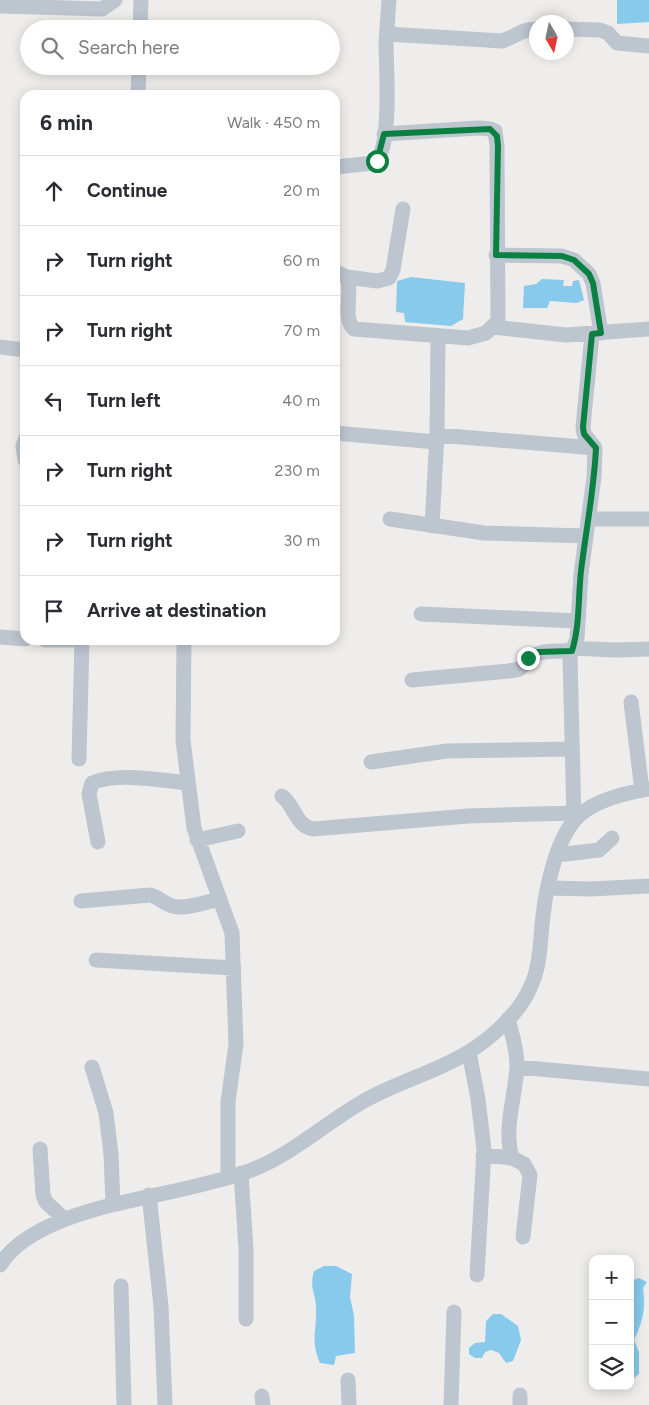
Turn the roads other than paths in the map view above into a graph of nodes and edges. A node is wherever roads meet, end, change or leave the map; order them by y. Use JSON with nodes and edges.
{"nodes":[{"id":1,"x":115,"y":0,"type":"edge"},
{"id":2,"x":141,"y":0,"type":"edge"},
{"id":3,"x":389,"y":0,"type":"edge"},
{"id":4,"x":0,"y":6,"type":"edge"},
{"id":5,"x":140,"y":20,"type":"edge"},
{"id":6,"x":574,"y":29,"type":"edge"},
{"id":7,"x":529,"y":30,"type":"edge"},
{"id":8,"x":387,"y":34,"type":"junction"},
{"id":9,"x":649,"y":46,"type":"edge"},
{"id":10,"x":139,"y":75,"type":"edge"},
{"id":11,"x":138,"y":90,"type":"edge"},
{"id":12,"x":384,"y":134,"type":"junction"},
{"id":13,"x":340,"y":167,"type":"edge"},
{"id":14,"x":403,"y":210,"type":"dead end"},
{"id":15,"x":496,"y":255,"type":"junction"},
{"id":16,"x":341,"y":275,"type":"edge"},
{"id":17,"x":342,"y":311,"type":"edge"},
{"id":18,"x":493,"y":327,"type":"junction"},
{"id":19,"x":649,"y":329,"type":"edge"},
{"id":20,"x":596,"y":333,"type":"junction"},
{"id":21,"x":438,"y":336,"type":"junction"},
{"id":22,"x":0,"y":347,"type":"edge"},
{"id":23,"x":20,"y":349,"type":"edge"},
{"id":24,"x":340,"y":433,"type":"edge"},
{"id":25,"x":437,"y":439,"type":"junction"},
{"id":26,"x":596,"y":448,"type":"junction"},
{"id":27,"x":390,"y":519,"type":"dead end"},
{"id":28,"x":589,"y":519,"type":"junction"},
{"id":29,"x":649,"y":519,"type":"edge"},
{"id":30,"x":432,"y":526,"type":"junction"},
{"id":31,"x":586,"y":536,"type":"junction"},
{"id":32,"x":420,"y":614,"type":"dead end"},
{"id":33,"x":578,"y":621,"type":"junction"},
{"id":34,"x":0,"y":637,"type":"edge"},
{"id":35,"x":20,"y":639,"type":"edge"},
{"id":36,"x":82,"y":645,"type":"edge"},
{"id":37,"x":184,"y":645,"type":"edge"},
{"id":38,"x":572,"y":649,"type":"junction"},
{"id":39,"x":649,"y":649,"type":"edge"},
{"id":40,"x":412,"y":680,"type":"dead end"},
{"id":41,"x":631,"y":702,"type":"dead end"},
{"id":42,"x":571,"y":749,"type":"junction"},
{"id":43,"x":79,"y":759,"type":"dead end"},
{"id":44,"x":371,"y":762,"type":"dead end"},
{"id":45,"x":187,"y":783,"type":"junction"},
{"id":46,"x":646,"y":790,"type":"edge"},
{"id":47,"x":282,"y":796,"type":"dead end"},
{"id":48,"x":574,"y":817,"type":"junction"},
{"id":49,"x":238,"y":831,"type":"dead end"},
{"id":50,"x":612,"y":838,"type":"dead end"},
{"id":51,"x":198,"y":840,"type":"junction"},
{"id":52,"x":98,"y":842,"type":"dead end"},
{"id":53,"x":557,"y":855,"type":"junction"},
{"id":54,"x":649,"y":886,"type":"edge"},
{"id":55,"x":548,"y":888,"type":"junction"},
{"id":56,"x":220,"y":899,"type":"junction"},
{"id":57,"x":81,"y":901,"type":"dead end"},
{"id":58,"x":96,"y":960,"type":"dead end"},
{"id":59,"x":234,"y":968,"type":"junction"},
{"id":60,"x":508,"y":1019,"type":"junction"},
{"id":61,"x":469,"y":1052,"type":"junction"},
{"id":62,"x":517,"y":1066,"type":"junction"},
{"id":63,"x":92,"y":1068,"type":"dead end"},
{"id":64,"x":649,"y":1079,"type":"edge"},
{"id":65,"x":40,"y":1149,"type":"dead end"},
{"id":66,"x":483,"y":1155,"type":"junction"},
{"id":67,"x":512,"y":1158,"type":"junction"},
{"id":68,"x":234,"y":1175,"type":"junction"},
{"id":69,"x":149,"y":1195,"type":"junction"},
{"id":70,"x":113,"y":1204,"type":"junction"},
{"id":71,"x":64,"y":1219,"type":"junction"},
{"id":72,"x":523,"y":1237,"type":"dead end"},
{"id":73,"x":0,"y":1265,"type":"edge"},
{"id":74,"x":478,"y":1275,"type":"dead end"},
{"id":75,"x":121,"y":1286,"type":"dead end"},
{"id":76,"x":454,"y":1312,"type":"dead end"},
{"id":77,"x":246,"y":1319,"type":"dead end"},
{"id":78,"x":348,"y":1380,"type":"dead end"},
{"id":79,"x":124,"y":1405,"type":"edge"},
{"id":80,"x":165,"y":1405,"type":"edge"},
{"id":81,"x":349,"y":1405,"type":"edge"},
{"id":82,"x":451,"y":1405,"type":"edge"}],
"edges":[{"from":1,"to":4,"type":"street"},
{"from":2,"to":5,"type":"street"},
{"from":3,"to":8,"type":"street"},
{"from":6,"to":9,"type":"street"},
{"from":7,"to":8,"type":"street"},
{"from":8,"to":12,"type":"street"},
{"from":10,"to":11,"type":"street"},
{"from":12,"to":13,"type":"street"},
{"from":12,"to":15,"type":"street"},
{"from":14,"to":16,"type":"street"},
{"from":15,"to":18,"type":"street"},
{"from":15,"to":20,"type":"street"},
{"from":16,"to":17,"type":"street"},
{"from":17,"to":21,"type":"street"},
{"from":18,"to":20,"type":"street"},
{"from":18,"to":21,"type":"street"},
{"from":19,"to":20,"type":"street"},
{"from":20,"to":26,"type":"street"},
{"from":21,"to":25,"type":"street"},
{"from":22,"to":23,"type":"street"},
{"from":24,"to":25,"type":"street"},
{"from":25,"to":26,"type":"street"},
{"from":25,"to":30,"type":"street"},
{"from":26,"to":28,"type":"street"},
{"from":27,"to":30,"type":"street"},
{"from":28,"to":29,"type":"street"},
{"from":28,"to":31,"type":"street"},
{"from":30,"to":31,"type":"street"},
{"from":31,"to":33,"type":"street"},
{"from":32,"to":33,"type":"street"},
{"from":33,"to":38,"type":"street"},
{"from":34,"to":35,"type":"street"},
{"from":36,"to":43,"type":"street"},
{"from":37,"to":45,"type":"street"},
{"from":38,"to":39,"type":"street"},
{"from":38,"to":40,"type":"street"},
{"from":38,"to":42,"type":"street"},
{"from":41,"to":46,"type":"street"},
{"from":42,"to":44,"type":"street"},
{"from":42,"to":48,"type":"street"},
{"from":45,"to":51,"type":"street"},
{"from":45,"to":52,"type":"street"},
{"from":46,"to":48,"type":"street"},
{"from":47,"to":48,"type":"street"},
{"from":48,"to":53,"type":"street"},
{"from":49,"to":51,"type":"street"},
{"from":50,"to":53,"type":"street"},
{"from":51,"to":56,"type":"street"},
{"from":53,"to":55,"type":"street"},
{"from":54,"to":55,"type":"street"},
{"from":55,"to":60,"type":"street"},
{"from":56,"to":57,"type":"street"},
{"from":56,"to":59,"type":"street"},
{"from":58,"to":59,"type":"street"},
{"from":59,"to":68,"type":"street"},
{"from":60,"to":61,"type":"street"},
{"from":60,"to":62,"type":"street"},
{"from":61,"to":66,"type":"street"},
{"from":61,"to":68,"type":"street"},
{"from":62,"to":64,"type":"street"},
{"from":62,"to":67,"type":"street"},
{"from":63,"to":70,"type":"street"},
{"from":65,"to":71,"type":"street"},
{"from":66,"to":67,"type":"street"},
{"from":66,"to":74,"type":"street"},
{"from":67,"to":72,"type":"street"},
{"from":68,"to":69,"type":"street"},
{"from":68,"to":77,"type":"street"},
{"from":69,"to":70,"type":"street"},
{"from":69,"to":80,"type":"street"},
{"from":70,"to":71,"type":"street"},
{"from":71,"to":73,"type":"street"},
{"from":75,"to":79,"type":"street"},
{"from":76,"to":82,"type":"street"},
{"from":78,"to":81,"type":"street"}]}
